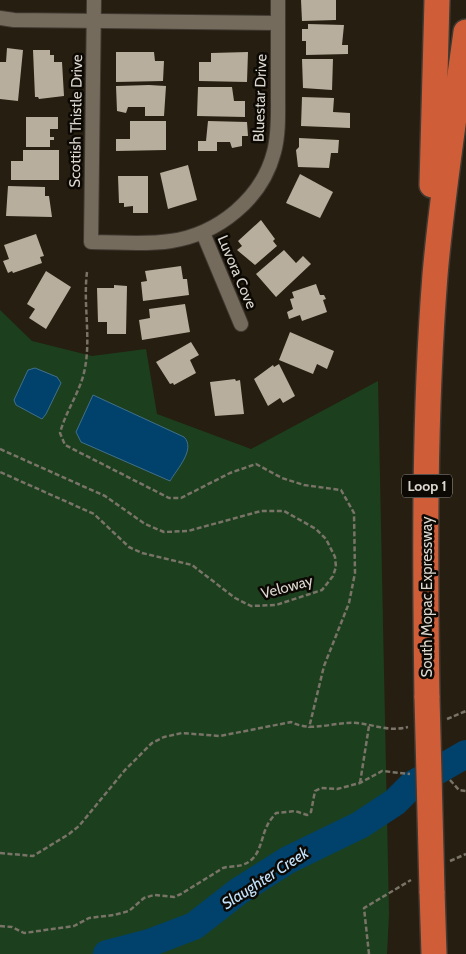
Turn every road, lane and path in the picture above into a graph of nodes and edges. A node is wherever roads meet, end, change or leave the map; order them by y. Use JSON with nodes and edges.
{"nodes":[{"id":1,"x":94,"y":0,"type":"edge"},
{"id":2,"x":278,"y":0,"type":"edge"},
{"id":3,"x":437,"y":0,"type":"edge"},
{"id":4,"x":0,"y":18,"type":"edge"},
{"id":5,"x":94,"y":20,"type":"junction"},
{"id":6,"x":278,"y":23,"type":"junction"},
{"id":7,"x":466,"y":32,"type":"edge"},
{"id":8,"x":203,"y":233,"type":"junction"},
{"id":9,"x":91,"y":242,"type":"joint"},
{"id":10,"x":88,"y":272,"type":"dead end"},
{"id":11,"x":435,"y":275,"type":"junction"},
{"id":12,"x":241,"y":324,"type":"dead end"},
{"id":13,"x":0,"y":449,"type":"edge"},
{"id":14,"x":0,"y":472,"type":"edge"},
{"id":15,"x":369,"y":726,"type":"junction"},
{"id":16,"x":409,"y":727,"type":"dead end"},
{"id":17,"x":310,"y":728,"type":"junction"},
{"id":18,"x":446,"y":776,"type":"dead end"},
{"id":19,"x":417,"y":777,"type":"dead end"},
{"id":20,"x":360,"y":784,"type":"junction"},
{"id":21,"x":466,"y":791,"type":"edge"},
{"id":22,"x":0,"y":853,"type":"edge"},
{"id":23,"x":421,"y":886,"type":"junction"},
{"id":24,"x":0,"y":926,"type":"edge"},
{"id":25,"x":369,"y":954,"type":"edge"},
{"id":26,"x":434,"y":954,"type":"edge"}],
"edges":[{"from":1,"to":5,"type":"street","name":"Scottish Thistle Drive"},
{"from":2,"to":6,"type":"street","name":"Bluestar Drive"},
{"from":3,"to":11,"type":"highway"},
{"from":4,"to":5,"type":"street"},
{"from":5,"to":6,"type":"street"},
{"from":5,"to":9,"type":"street","name":"Scottish Thistle Drive"},
{"from":6,"to":8,"type":"street","name":"Bluestar Drive"},
{"from":7,"to":11,"type":"highway","name":"South Mopac Expressway","number":"Loop 1"},
{"from":8,"to":9,"type":"street","name":"Bluestar Drive"},
{"from":8,"to":12,"type":"street","name":"Luvora Cove"},
{"from":10,"to":17,"type":"path"},
{"from":11,"to":23,"type":"highway","name":"South Mopac Expressway","number":"Loop 1","bridge":true},
{"from":13,"to":14,"type":"path","name":"Veloway"},
{"from":15,"to":16,"type":"path"},
{"from":15,"to":17,"type":"path"},
{"from":15,"to":20,"type":"path"},
{"from":17,"to":22,"type":"path"},
{"from":18,"to":21,"type":"path"},
{"from":19,"to":20,"type":"path"},
{"from":20,"to":24,"type":"path"},
{"from":23,"to":25,"type":"path"},
{"from":23,"to":26,"type":"highway","name":"South Mopac Expressway","number":"Loop 1"}]}
